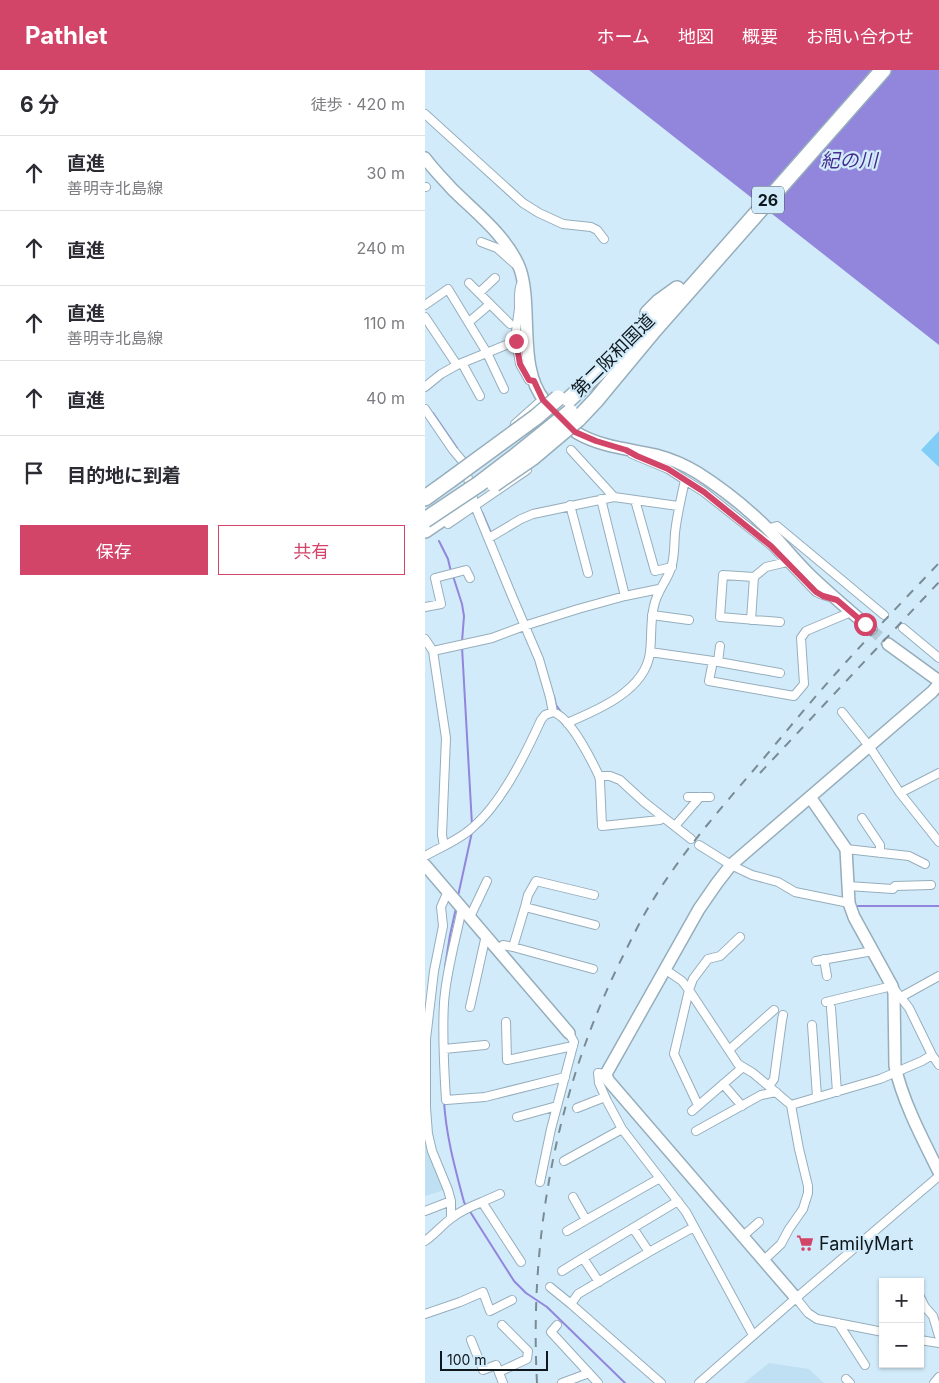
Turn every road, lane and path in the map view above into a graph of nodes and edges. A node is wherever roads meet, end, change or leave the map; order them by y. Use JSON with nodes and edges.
{"nodes":[{"id":1,"x":870,"y":70,"type":"edge"},
{"id":2,"x":883,"y":70,"type":"edge"},
{"id":3,"x":425,"y":114,"type":"edge"},
{"id":4,"x":427,"y":163,"type":"edge"},
{"id":5,"x":604,"y":239,"type":"dead end"},
{"id":6,"x":481,"y":242,"type":"dead end"},
{"id":7,"x":521,"y":274,"type":"junction"},
{"id":8,"x":495,"y":278,"type":"dead end"},
{"id":9,"x":469,"y":283,"type":"dead end"},
{"id":10,"x":479,"y":292,"type":"junction"},
{"id":11,"x":425,"y":304,"type":"edge"},
{"id":12,"x":490,"y":304,"type":"junction"},
{"id":13,"x":425,"y":317,"type":"edge"},
{"id":14,"x":469,"y":322,"type":"junction"},
{"id":15,"x":510,"y":324,"type":"dead end"},
{"id":16,"x":516,"y":341,"type":"junction"},
{"id":17,"x":487,"y":353,"type":"junction"},
{"id":18,"x":459,"y":364,"type":"junction"},
{"id":19,"x":534,"y":381,"type":"junction"},
{"id":20,"x":595,"y":382,"type":"junction"},
{"id":21,"x":425,"y":387,"type":"edge"},
{"id":22,"x":504,"y":389,"type":"dead end"},
{"id":23,"x":480,"y":396,"type":"dead end"},
{"id":24,"x":425,"y":409,"type":"edge"},
{"id":25,"x":565,"y":411,"type":"junction"},
{"id":26,"x":571,"y":450,"type":"dead end"},
{"id":27,"x":626,"y":450,"type":"junction"},
{"id":28,"x":464,"y":463,"type":"junction"},
{"id":29,"x":685,"y":480,"type":"junction"},
{"id":30,"x":425,"y":490,"type":"edge"},
{"id":31,"x":614,"y":497,"type":"junction"},
{"id":32,"x":425,"y":498,"type":"edge"},
{"id":33,"x":601,"y":499,"type":"junction"},
{"id":34,"x":635,"y":500,"type":"junction"},
{"id":35,"x":470,"y":505,"type":"junction"},
{"id":36,"x":570,"y":505,"type":"junction"},
{"id":37,"x":678,"y":506,"type":"junction"},
{"id":38,"x":425,"y":508,"type":"edge"},
{"id":39,"x":425,"y":520,"type":"edge"},
{"id":40,"x":767,"y":529,"type":"junction"},
{"id":41,"x":425,"y":530,"type":"edge"},
{"id":42,"x":491,"y":537,"type":"junction"},
{"id":43,"x":425,"y":538,"type":"edge"},
{"id":44,"x":787,"y":562,"type":"junction"},
{"id":45,"x":672,"y":567,"type":"junction"},
{"id":46,"x":588,"y":573,"type":"dead end"},
{"id":47,"x":470,"y":578,"type":"dead end"},
{"id":48,"x":754,"y":578,"type":"junction"},
{"id":49,"x":659,"y":589,"type":"junction"},
{"id":50,"x":625,"y":596,"type":"junction"},
{"id":51,"x":837,"y":600,"type":"junction"},
{"id":52,"x":425,"y":607,"type":"edge"},
{"id":53,"x":851,"y":612,"type":"junction"},
{"id":54,"x":652,"y":615,"type":"junction"},
{"id":55,"x":884,"y":615,"type":"dead end"},
{"id":56,"x":689,"y":620,"type":"dead end"},
{"id":57,"x":751,"y":620,"type":"junction"},
{"id":58,"x":780,"y":622,"type":"dead end"},
{"id":59,"x":527,"y":625,"type":"junction"},
{"id":60,"x":903,"y":628,"type":"dead end"},
{"id":61,"x":871,"y":629,"type":"tunnel mouth"},
{"id":62,"x":425,"y":639,"type":"edge"},
{"id":63,"x":887,"y":644,"type":"tunnel mouth"},
{"id":64,"x":720,"y":646,"type":"dead end"},
{"id":65,"x":433,"y":651,"type":"junction"},
{"id":66,"x":650,"y":652,"type":"junction"},
{"id":67,"x":939,"y":658,"type":"edge"},
{"id":68,"x":715,"y":662,"type":"junction"},
{"id":69,"x":780,"y":673,"type":"dead end"},
{"id":70,"x":939,"y":685,"type":"edge"},
{"id":71,"x":553,"y":712,"type":"junction"},
{"id":72,"x":843,"y":712,"type":"dead end"},
{"id":73,"x":568,"y":722,"type":"junction"},
{"id":74,"x":869,"y":746,"type":"junction"},
{"id":75,"x":937,"y":775,"type":"edge"},
{"id":76,"x":599,"y":776,"type":"junction"},
{"id":77,"x":939,"y":783,"type":"edge"},
{"id":78,"x":900,"y":793,"type":"junction"},
{"id":79,"x":688,"y":797,"type":"dead end"},
{"id":80,"x":699,"y":797,"type":"junction"},
{"id":81,"x":710,"y":797,"type":"dead end"},
{"id":82,"x":810,"y":797,"type":"junction"},
{"id":83,"x":662,"y":818,"type":"junction"},
{"id":84,"x":861,"y":818,"type":"dead end"},
{"id":85,"x":675,"y":826,"type":"junction"},
{"id":86,"x":691,"y":839,"type":"dead end"},
{"id":87,"x":939,"y":842,"type":"edge"},
{"id":88,"x":699,"y":844,"type":"dead end"},
{"id":89,"x":444,"y":846,"type":"junction"},
{"id":90,"x":845,"y":849,"type":"junction"},
{"id":91,"x":880,"y":853,"type":"junction"},
{"id":92,"x":425,"y":856,"type":"edge"},
{"id":93,"x":925,"y":864,"type":"dead end"},
{"id":94,"x":425,"y":865,"type":"edge"},
{"id":95,"x":729,"y":867,"type":"junction"},
{"id":96,"x":487,"y":881,"type":"dead end"},
{"id":97,"x":931,"y":885,"type":"dead end"},
{"id":98,"x":848,"y":886,"type":"junction"},
{"id":99,"x":594,"y":895,"type":"dead end"},
{"id":100,"x":456,"y":901,"type":"junction"},
{"id":101,"x":849,"y":905,"type":"junction"},
{"id":102,"x":525,"y":907,"type":"junction"},
{"id":103,"x":470,"y":917,"type":"junction"},
{"id":104,"x":595,"y":925,"type":"dead end"},
{"id":105,"x":486,"y":936,"type":"junction"},
{"id":106,"x":740,"y":937,"type":"dead end"},
{"id":107,"x":513,"y":947,"type":"junction"},
{"id":108,"x":498,"y":949,"type":"junction"},
{"id":109,"x":873,"y":951,"type":"junction"},
{"id":110,"x":593,"y":970,"type":"dead end"},
{"id":111,"x":666,"y":970,"type":"junction"},
{"id":112,"x":827,"y":976,"type":"dead end"},
{"id":113,"x":939,"y":976,"type":"edge"},
{"id":114,"x":892,"y":986,"type":"junction"},
{"id":115,"x":689,"y":990,"type":"junction"},
{"id":116,"x":901,"y":997,"type":"junction"},
{"id":117,"x":470,"y":1007,"type":"dead end"},
{"id":118,"x":774,"y":1010,"type":"dead end"},
{"id":119,"x":427,"y":1014,"type":"edge"},
{"id":120,"x":783,"y":1015,"type":"dead end"},
{"id":121,"x":506,"y":1022,"type":"dead end"},
{"id":122,"x":812,"y":1025,"type":"dead end"},
{"id":123,"x":569,"y":1033,"type":"joint"},
{"id":124,"x":485,"y":1046,"type":"dead end"},
{"id":125,"x":573,"y":1046,"type":"junction"},
{"id":126,"x":444,"y":1049,"type":"junction"},
{"id":127,"x":729,"y":1050,"type":"junction"},
{"id":128,"x":932,"y":1055,"type":"junction"},
{"id":129,"x":939,"y":1065,"type":"edge"},
{"id":130,"x":743,"y":1067,"type":"junction"},
{"id":131,"x":896,"y":1071,"type":"junction"},
{"id":132,"x":606,"y":1074,"type":"junction"},
{"id":133,"x":565,"y":1077,"type":"junction"},
{"id":134,"x":723,"y":1084,"type":"junction"},
{"id":135,"x":769,"y":1086,"type":"junction"},
{"id":136,"x":776,"y":1092,"type":"junction"},
{"id":137,"x":837,"y":1092,"type":"junction"},
{"id":138,"x":605,"y":1097,"type":"junction"},
{"id":139,"x":817,"y":1097,"type":"junction"},
{"id":140,"x":791,"y":1105,"type":"junction"},
{"id":141,"x":557,"y":1106,"type":"junction"},
{"id":142,"x":742,"y":1106,"type":"junction"},
{"id":143,"x":577,"y":1108,"type":"dead end"},
{"id":144,"x":517,"y":1117,"type":"dead end"},
{"id":145,"x":623,"y":1129,"type":"junction"},
{"id":146,"x":696,"y":1131,"type":"dead end"},
{"id":147,"x":564,"y":1161,"type":"dead end"},
{"id":148,"x":939,"y":1172,"type":"edge"},
{"id":149,"x":939,"y":1176,"type":"edge"},
{"id":150,"x":661,"y":1178,"type":"junction"},
{"id":151,"x":540,"y":1182,"type":"dead end"},
{"id":152,"x":500,"y":1194,"type":"dead end"},
{"id":153,"x":573,"y":1197,"type":"dead end"},
{"id":154,"x":451,"y":1201,"type":"junction"},
{"id":155,"x":678,"y":1201,"type":"junction"},
{"id":156,"x":482,"y":1202,"type":"junction"},
{"id":157,"x":425,"y":1211,"type":"edge"},
{"id":158,"x":451,"y":1218,"type":"junction"},
{"id":159,"x":586,"y":1220,"type":"junction"},
{"id":160,"x":759,"y":1222,"type":"dead end"},
{"id":161,"x":695,"y":1227,"type":"junction"},
{"id":162,"x":633,"y":1228,"type":"junction"},
{"id":163,"x":567,"y":1231,"type":"dead end"},
{"id":164,"x":743,"y":1236,"type":"junction"},
{"id":165,"x":425,"y":1241,"type":"edge"},
{"id":166,"x":649,"y":1252,"type":"junction"},
{"id":167,"x":583,"y":1258,"type":"junction"},
{"id":168,"x":764,"y":1260,"type":"junction"},
{"id":169,"x":521,"y":1262,"type":"dead end"},
{"id":170,"x":562,"y":1271,"type":"dead end"},
{"id":171,"x":599,"y":1282,"type":"junction"},
{"id":172,"x":550,"y":1287,"type":"dead end"},
{"id":173,"x":796,"y":1298,"type":"junction"},
{"id":174,"x":512,"y":1300,"type":"dead end"},
{"id":175,"x":571,"y":1304,"type":"junction"},
{"id":176,"x":924,"y":1305,"type":"edge"},
{"id":177,"x":425,"y":1314,"type":"edge"},
{"id":178,"x":936,"y":1315,"type":"edge"},
{"id":179,"x":838,"y":1323,"type":"junction"},
{"id":180,"x":502,"y":1324,"type":"dead end"},
{"id":181,"x":557,"y":1325,"type":"dead end"},
{"id":182,"x":879,"y":1331,"type":"edge"},
{"id":183,"x":753,"y":1335,"type":"junction"},
{"id":184,"x":939,"y":1336,"type":"edge"},
{"id":185,"x":471,"y":1340,"type":"dead end"},
{"id":186,"x":924,"y":1341,"type":"edge"},
{"id":187,"x":939,"y":1343,"type":"edge"},
{"id":188,"x":865,"y":1365,"type":"dead end"},
{"id":189,"x":499,"y":1372,"type":"junction"},
{"id":190,"x":589,"y":1373,"type":"junction"},
{"id":191,"x":939,"y":1378,"type":"edge"},
{"id":192,"x":503,"y":1383,"type":"edge"},
{"id":193,"x":562,"y":1383,"type":"edge"},
{"id":194,"x":598,"y":1383,"type":"edge"},
{"id":195,"x":661,"y":1383,"type":"edge"},
{"id":196,"x":699,"y":1383,"type":"edge"},
{"id":197,"x":933,"y":1383,"type":"edge"}],
"edges":[{"from":1,"to":20,"type":"highway","name":"第二阪和国道","number":"26"},
{"from":2,"to":20,"type":"highway","number":"26"},
{"from":3,"to":5,"type":"street"},
{"from":4,"to":7,"type":"street"},
{"from":6,"to":7,"type":"street"},
{"from":7,"to":16,"type":"street"},
{"from":7,"to":19,"type":"street"},
{"from":8,"to":10,"type":"street"},
{"from":9,"to":10,"type":"street"},
{"from":10,"to":12,"type":"street"},
{"from":11,"to":14,"type":"street"},
{"from":12,"to":14,"type":"street"},
{"from":12,"to":15,"type":"street"},
{"from":13,"to":18,"type":"street"},
{"from":14,"to":17,"type":"street"},
{"from":16,"to":17,"type":"street"},
{"from":16,"to":19,"type":"street"},
{"from":17,"to":18,"type":"street"},
{"from":17,"to":22,"type":"street"},
{"from":18,"to":21,"type":"street"},
{"from":18,"to":23,"type":"street"},
{"from":19,"to":25,"type":"street"},
{"from":20,"to":25,"type":"highway","name":"第二阪和国道","number":"26"},
{"from":24,"to":28,"type":"street"},
{"from":25,"to":27,"type":"street"},
{"from":25,"to":28,"type":"street"},
{"from":25,"to":32,"type":"highway","number":"26","bridge":true},
{"from":25,"to":35,"type":"highway","number":"26","bridge":true},
{"from":25,"to":38,"type":"highway","name":"第二阪和国道","number":"26"},
{"from":25,"to":39,"type":"highway","name":"第二阪和国道","number":"26","bridge":true},
{"from":26,"to":31,"type":"street"},
{"from":27,"to":29,"type":"street"},
{"from":27,"to":40,"type":"street"},
{"from":28,"to":30,"type":"street"},
{"from":28,"to":35,"type":"street"},
{"from":29,"to":37,"type":"street"},
{"from":29,"to":44,"type":"street"},
{"from":31,"to":33,"type":"street"},
{"from":31,"to":34,"type":"street"},
{"from":33,"to":36,"type":"street"},
{"from":33,"to":50,"type":"street"},
{"from":34,"to":37,"type":"street"},
{"from":34,"to":45,"type":"street"},
{"from":35,"to":41,"type":"highway","number":"26"},
{"from":35,"to":42,"type":"street"},
{"from":35,"to":43,"type":"street"},
{"from":36,"to":42,"type":"street"},
{"from":36,"to":46,"type":"street"},
{"from":37,"to":45,"type":"street"},
{"from":40,"to":51,"type":"street"},
{"from":40,"to":55,"type":"street"},
{"from":42,"to":59,"type":"street"},
{"from":44,"to":48,"type":"street"},
{"from":44,"to":51,"type":"street"},
{"from":45,"to":49,"type":"street"},
{"from":47,"to":52,"type":"street"},
{"from":48,"to":57,"type":"street"},
{"from":48,"to":57,"type":"street"},
{"from":49,"to":50,"type":"street"},
{"from":49,"to":54,"type":"street"},
{"from":50,"to":59,"type":"street"},
{"from":51,"to":53,"type":"street"},
{"from":53,"to":61,"type":"street"},
{"from":53,"to":68,"type":"street"},
{"from":54,"to":56,"type":"street"},
{"from":54,"to":66,"type":"street"},
{"from":57,"to":58,"type":"street"},
{"from":59,"to":65,"type":"street"},
{"from":59,"to":71,"type":"street"},
{"from":60,"to":67,"type":"street"},
{"from":62,"to":65,"type":"street"},
{"from":63,"to":70,"type":"street"},
{"from":64,"to":68,"type":"street"},
{"from":65,"to":89,"type":"street"},
{"from":66,"to":68,"type":"street"},
{"from":66,"to":73,"type":"street"},
{"from":68,"to":69,"type":"street"},
{"from":70,"to":74,"type":"street"},
{"from":71,"to":73,"type":"street"},
{"from":71,"to":89,"type":"street"},
{"from":72,"to":74,"type":"street"},
{"from":73,"to":76,"type":"street"},
{"from":74,"to":78,"type":"street"},
{"from":74,"to":82,"type":"street"},
{"from":75,"to":77,"type":"street"},
{"from":75,"to":78,"type":"street"},
{"from":76,"to":83,"type":"street"},
{"from":76,"to":83,"type":"street"},
{"from":78,"to":87,"type":"street"},
{"from":79,"to":80,"type":"street"},
{"from":80,"to":81,"type":"street"},
{"from":80,"to":85,"type":"street"},
{"from":82,"to":90,"type":"street"},
{"from":82,"to":95,"type":"street"},
{"from":83,"to":85,"type":"street"},
{"from":84,"to":91,"type":"street"},
{"from":85,"to":86,"type":"street"},
{"from":88,"to":95,"type":"street"},
{"from":89,"to":92,"type":"street"},
{"from":90,"to":91,"type":"street"},
{"from":90,"to":98,"type":"street"},
{"from":91,"to":93,"type":"street"},
{"from":94,"to":100,"type":"street"},
{"from":95,"to":101,"type":"street"},
{"from":95,"to":111,"type":"street"},
{"from":96,"to":103,"type":"street"},
{"from":97,"to":98,"type":"street"},
{"from":98,"to":101,"type":"street"},
{"from":99,"to":102,"type":"street"},
{"from":100,"to":103,"type":"street"},
{"from":100,"to":119,"type":"street"},
{"from":100,"to":126,"type":"street"},
{"from":101,"to":109,"type":"street"},
{"from":102,"to":104,"type":"street"},
{"from":102,"to":107,"type":"street"},
{"from":103,"to":105,"type":"street"},
{"from":105,"to":108,"type":"street"},
{"from":105,"to":117,"type":"street"},
{"from":106,"to":115,"type":"street"},
{"from":107,"to":108,"type":"street"},
{"from":107,"to":110,"type":"street"},
{"from":108,"to":123,"type":"street"},
{"from":109,"to":112,"type":"street"},
{"from":109,"to":114,"type":"street"},
{"from":111,"to":115,"type":"street"},
{"from":111,"to":132,"type":"street"},
{"from":113,"to":116,"type":"street"},
{"from":114,"to":116,"type":"street"},
{"from":114,"to":131,"type":"street"},
{"from":114,"to":137,"type":"street"},
{"from":115,"to":127,"type":"street"},
{"from":115,"to":134,"type":"street"},
{"from":116,"to":128,"type":"street"},
{"from":118,"to":127,"type":"street"},
{"from":119,"to":154,"type":"street"},
{"from":120,"to":135,"type":"street"},
{"from":121,"to":125,"type":"street"},
{"from":122,"to":139,"type":"street"},
{"from":123,"to":125,"type":"street"},
{"from":124,"to":126,"type":"street"},
{"from":125,"to":133,"type":"street"},
{"from":126,"to":133,"type":"street"},
{"from":127,"to":130,"type":"street"},
{"from":128,"to":129,"type":"street"},
{"from":128,"to":131,"type":"street"},
{"from":130,"to":134,"type":"street"},
{"from":130,"to":135,"type":"street"},
{"from":131,"to":137,"type":"street"},
{"from":131,"to":148,"type":"street"},
{"from":132,"to":138,"type":"street"},
{"from":132,"to":164,"type":"street"},
{"from":133,"to":141,"type":"street"},
{"from":134,"to":142,"type":"street"},
{"from":135,"to":136,"type":"street"},
{"from":136,"to":140,"type":"street"},
{"from":136,"to":142,"type":"street"},
{"from":137,"to":139,"type":"street"},
{"from":138,"to":143,"type":"street"},
{"from":138,"to":145,"type":"street"},
{"from":139,"to":140,"type":"street"},
{"from":140,"to":168,"type":"street"},
{"from":141,"to":144,"type":"street"},
{"from":141,"to":151,"type":"street"},
{"from":142,"to":146,"type":"street"},
{"from":145,"to":147,"type":"street"},
{"from":145,"to":150,"type":"street"},
{"from":149,"to":173,"type":"street"},
{"from":150,"to":155,"type":"street"},
{"from":150,"to":159,"type":"street"},
{"from":152,"to":156,"type":"street"},
{"from":153,"to":159,"type":"street"},
{"from":154,"to":157,"type":"street"},
{"from":154,"to":158,"type":"street"},
{"from":155,"to":161,"type":"street"},
{"from":155,"to":162,"type":"street"},
{"from":156,"to":158,"type":"street"},
{"from":156,"to":169,"type":"street"},
{"from":158,"to":165,"type":"street"},
{"from":159,"to":163,"type":"street"},
{"from":160,"to":164,"type":"street"},
{"from":161,"to":166,"type":"street"},
{"from":161,"to":183,"type":"street"},
{"from":162,"to":166,"type":"street"},
{"from":162,"to":167,"type":"street"},
{"from":164,"to":168,"type":"street"},
{"from":166,"to":171,"type":"street"},
{"from":167,"to":170,"type":"street"},
{"from":167,"to":171,"type":"street"},
{"from":168,"to":173,"type":"street"},
{"from":171,"to":175,"type":"street"},
{"from":172,"to":175,"type":"street"},
{"from":173,"to":179,"type":"street"},
{"from":173,"to":183,"type":"street"},
{"from":174,"to":177,"type":"street"},
{"from":175,"to":195,"type":"street"},
{"from":176,"to":178,"type":"street"},
{"from":178,"to":184,"type":"street"},
{"from":179,"to":182,"type":"street"},
{"from":179,"to":188,"type":"street"},
{"from":180,"to":189,"type":"street"},
{"from":181,"to":190,"type":"street"},
{"from":183,"to":196,"type":"street"},
{"from":185,"to":189,"type":"street"},
{"from":186,"to":187,"type":"street"},
{"from":189,"to":192,"type":"street"},
{"from":190,"to":193,"type":"street"},
{"from":190,"to":194,"type":"street"},
{"from":191,"to":197,"type":"street"}]}
